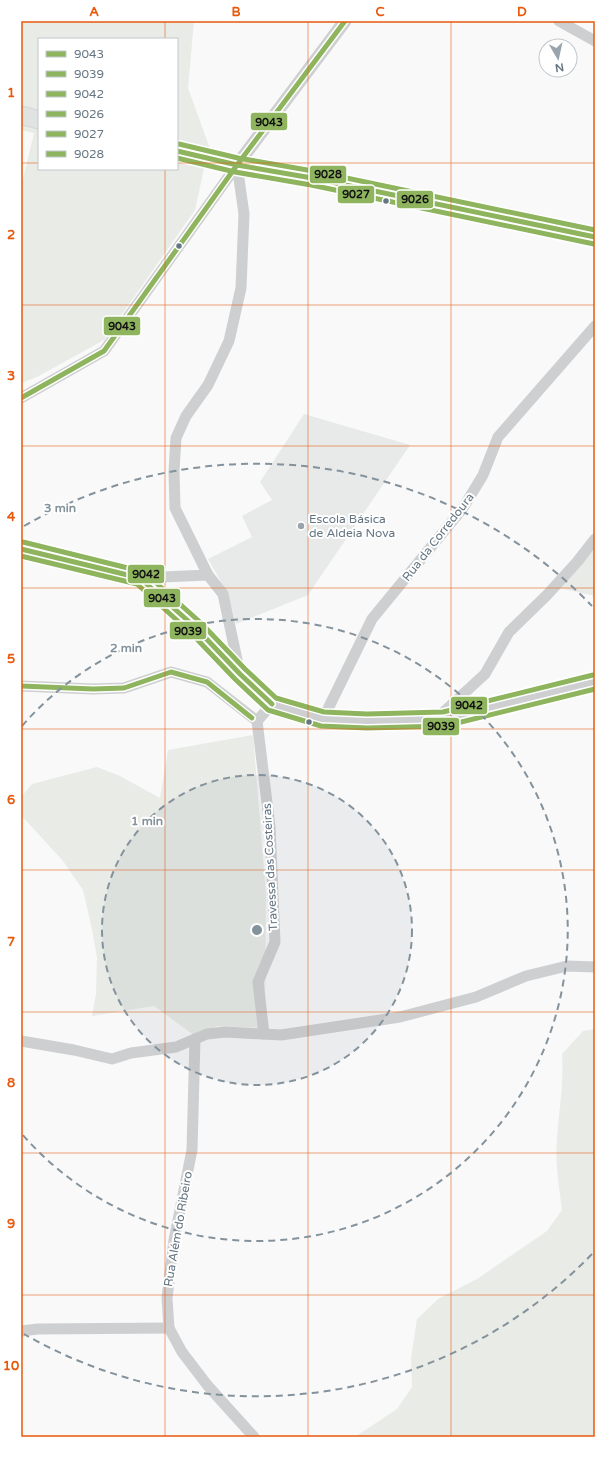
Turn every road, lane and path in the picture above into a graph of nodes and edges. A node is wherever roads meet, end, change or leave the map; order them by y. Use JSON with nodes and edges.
{"nodes":[{"id":1,"x":345,"y":21,"type":"edge"},
{"id":2,"x":559,"y":21,"type":"edge"},
{"id":3,"x":595,"y":41,"type":"edge"},
{"id":4,"x":21,"y":115,"type":"edge"},
{"id":5,"x":38,"y":120,"type":"edge"},
{"id":6,"x":178,"y":151,"type":"edge"},
{"id":7,"x":237,"y":164,"type":"junction"},
{"id":8,"x":595,"y":237,"type":"edge"},
{"id":9,"x":595,"y":326,"type":"edge"},
{"id":10,"x":21,"y":398,"type":"edge"},
{"id":11,"x":595,"y":539,"type":"edge"},
{"id":12,"x":21,"y":549,"type":"edge"},
{"id":13,"x":208,"y":575,"type":"junction"},
{"id":14,"x":140,"y":578,"type":"junction"},
{"id":15,"x":240,"y":674,"type":"junction"},
{"id":16,"x":595,"y":682,"type":"edge"},
{"id":17,"x":21,"y":686,"type":"edge"},
{"id":18,"x":272,"y":704,"type":"junction"},
{"id":19,"x":323,"y":719,"type":"junction"},
{"id":20,"x":436,"y":719,"type":"junction"},
{"id":21,"x":257,"y":721,"type":"junction"},
{"id":22,"x":595,"y":967,"type":"edge"},
{"id":23,"x":264,"y":1034,"type":"junction"},
{"id":24,"x":195,"y":1039,"type":"junction"},
{"id":25,"x":21,"y":1041,"type":"edge"},
{"id":26,"x":169,"y":1328,"type":"junction"},
{"id":27,"x":21,"y":1331,"type":"edge"},
{"id":28,"x":254,"y":1437,"type":"edge"}],
"edges":[{"from":1,"to":7,"type":"street"},
{"from":2,"to":3,"type":"street"},
{"from":4,"to":5,"type":"main road"},
{"from":6,"to":7,"type":"main road"},
{"from":7,"to":8,"type":"main road"},
{"from":7,"to":10,"type":"street"},
{"from":7,"to":13,"type":"street"},
{"from":9,"to":19,"type":"street","name":"Rua da Corredoura"},
{"from":11,"to":20,"type":"street"},
{"from":12,"to":14,"type":"street"},
{"from":13,"to":14,"type":"street"},
{"from":13,"to":15,"type":"street"},
{"from":14,"to":15,"type":"street"},
{"from":15,"to":18,"type":"street"},
{"from":16,"to":20,"type":"street"},
{"from":17,"to":21,"type":"street"},
{"from":18,"to":19,"type":"street"},
{"from":18,"to":21,"type":"street"},
{"from":19,"to":20,"type":"street"},
{"from":21,"to":23,"type":"street","name":"Travessa das Costeiras"},
{"from":22,"to":23,"type":"street"},
{"from":23,"to":24,"type":"street"},
{"from":24,"to":25,"type":"street"},
{"from":24,"to":26,"type":"street","name":"Rua Além do Ribeiro"},
{"from":26,"to":27,"type":"street"},
{"from":26,"to":28,"type":"street","name":"Rua Além do Ribeiro"}]}
